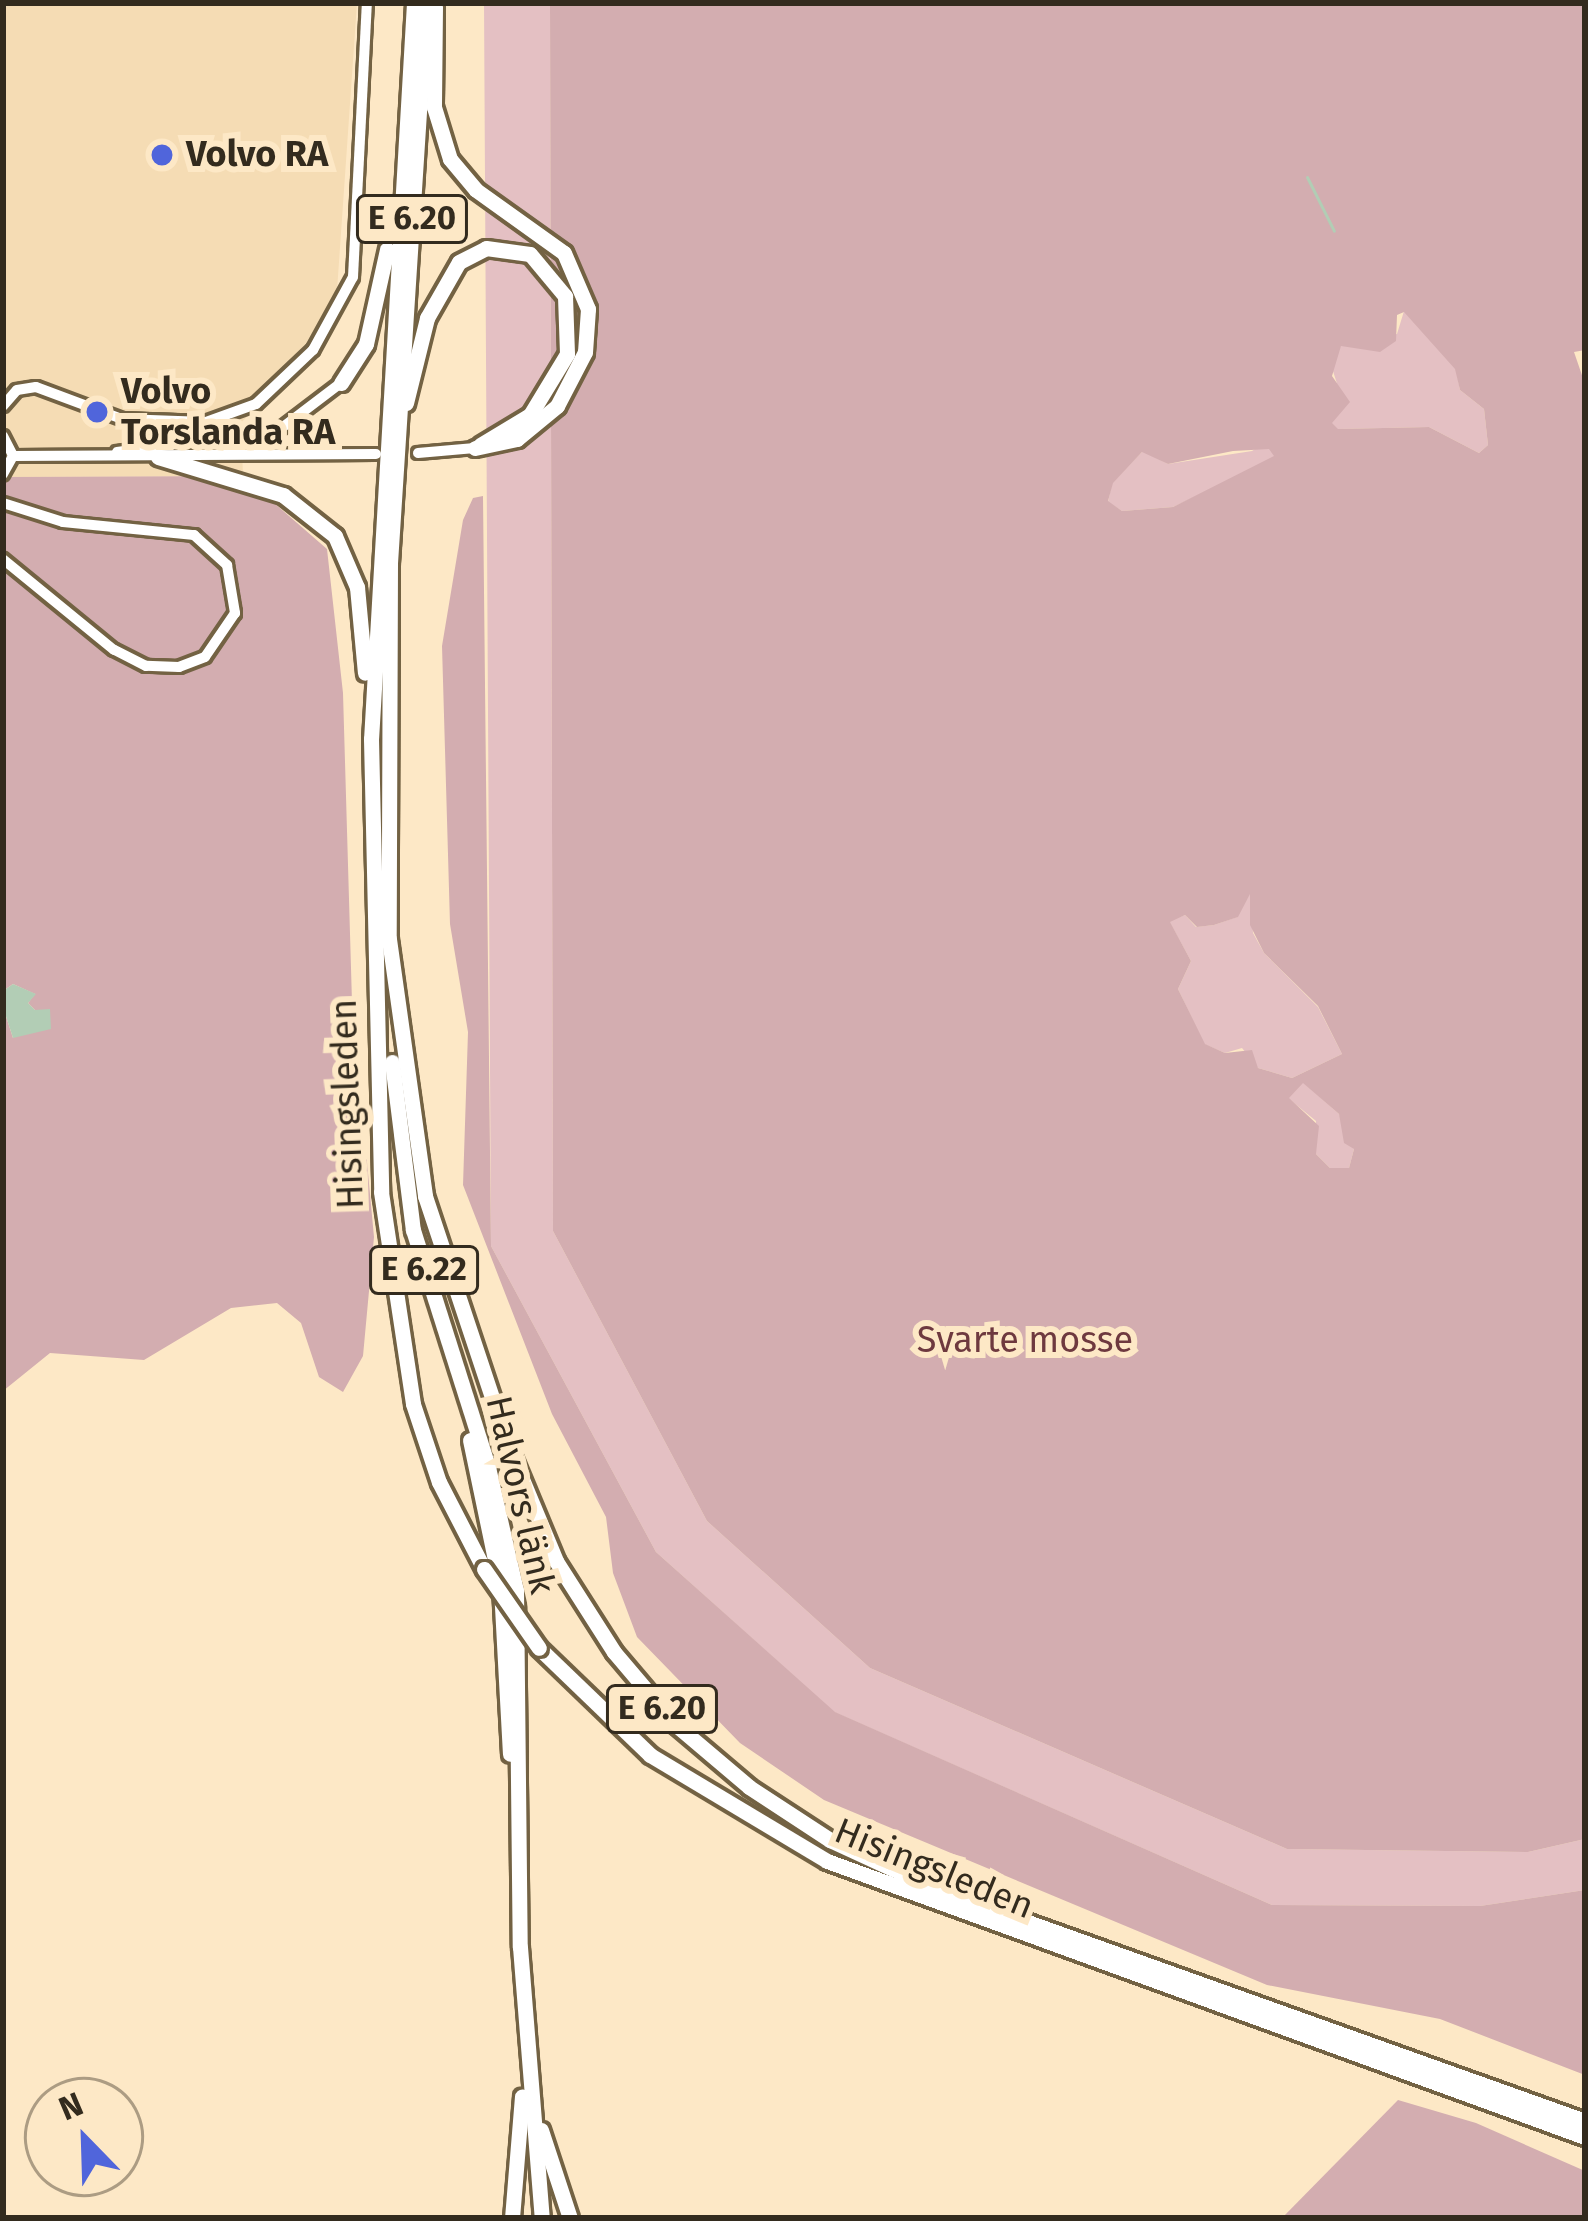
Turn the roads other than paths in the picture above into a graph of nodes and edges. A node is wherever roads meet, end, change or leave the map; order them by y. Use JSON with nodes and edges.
{"nodes":[{"id":1,"x":367,"y":3,"type":"edge"},
{"id":2,"x":414,"y":3,"type":"edge"},
{"id":3,"x":426,"y":3,"type":"edge"},
{"id":4,"x":435,"y":3,"type":"edge"},
{"id":5,"x":402,"y":171,"type":"junction"},
{"id":6,"x":341,"y":383,"type":"joint"},
{"id":7,"x":3,"y":406,"type":"edge"},
{"id":8,"x":397,"y":435,"type":"junction"},
{"id":9,"x":3,"y":436,"type":"edge"},
{"id":10,"x":475,"y":448,"type":"junction"},
{"id":11,"x":418,"y":453,"type":"dead end"},
{"id":12,"x":376,"y":454,"type":"dead end"},
{"id":13,"x":13,"y":456,"type":"junction"},
{"id":14,"x":90,"y":457,"type":"junction"},
{"id":15,"x":158,"y":458,"type":"junction"},
{"id":16,"x":3,"y":474,"type":"edge"},
{"id":17,"x":3,"y":502,"type":"edge"},
{"id":18,"x":3,"y":559,"type":"edge"},
{"id":19,"x":374,"y":710,"type":"junction"},
{"id":20,"x":389,"y":939,"type":"junction"},
{"id":21,"x":374,"y":1048,"type":"junction"},
{"id":22,"x":529,"y":2078,"type":"junction"},
{"id":23,"x":522,"y":2096,"type":"junction"},
{"id":24,"x":1585,"y":2121,"type":"edge"},
{"id":25,"x":1546,"y":2123,"type":"junction"},
{"id":26,"x":1585,"y":2137,"type":"edge"},
{"id":27,"x":1585,"y":2147,"type":"edge"},
{"id":28,"x":512,"y":2218,"type":"edge"},
{"id":29,"x":538,"y":2218,"type":"edge"},
{"id":30,"x":570,"y":2218,"type":"edge"}],
"edges":[{"from":1,"to":7,"type":"street"},
{"from":2,"to":5,"type":"highway","name":"Hisingsleden","number":"E 6.20"},
{"from":3,"to":8,"type":"highway","name":"Hisingsleden","number":"E 6.20"},
{"from":4,"to":10,"type":"highway"},
{"from":5,"to":6,"type":"highway","number":"E 6.20"},
{"from":5,"to":19,"type":"highway","name":"Hisingsleden","number":"E 6.20"},
{"from":6,"to":14,"type":"street"},
{"from":8,"to":10,"type":"highway"},
{"from":8,"to":20,"type":"highway","name":"Hisingsleden","number":"E 6.20"},
{"from":9,"to":13,"type":"street"},
{"from":10,"to":11,"type":"street"},
{"from":12,"to":15,"type":"street"},
{"from":13,"to":14,"type":"street"},
{"from":13,"to":16,"type":"street"},
{"from":14,"to":15,"type":"street"},
{"from":15,"to":19,"type":"highway"},
{"from":17,"to":18,"type":"street"},
{"from":19,"to":21,"type":"highway","name":"Hisingsleden","number":"E 6.20"},
{"from":20,"to":22,"type":"highway","name":"Halvors länk","number":"E 6.22"},
{"from":20,"to":24,"type":"highway","name":"Hisingsleden","number":"E 6.20"},
{"from":21,"to":23,"type":"highway","name":"Halvors länk","number":"E 6.22"},
{"from":21,"to":25,"type":"highway","name":"Hisingsleden","number":"E 6.20","bridge":true},
{"from":22,"to":29,"type":"highway","name":"Halvors länk","number":"E 6.22"},
{"from":22,"to":30,"type":"highway","number":"E 6.22"},
{"from":23,"to":28,"type":"highway","number":"E 6.22"},
{"from":23,"to":29,"type":"highway","name":"Halvors länk","number":"E 6.22"},
{"from":25,"to":26,"type":"highway","name":"Hisingsleden","number":"E 6.20"},
{"from":25,"to":27,"type":"highway","number":"E 6.20"}]}
